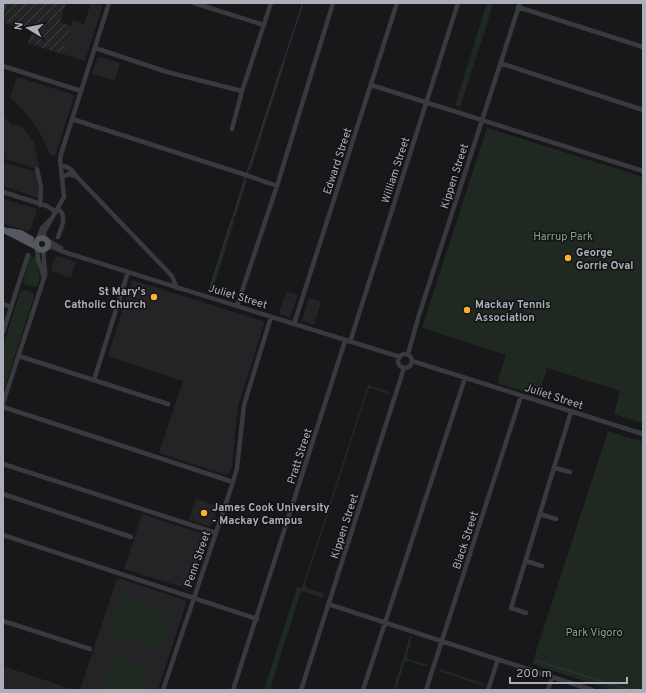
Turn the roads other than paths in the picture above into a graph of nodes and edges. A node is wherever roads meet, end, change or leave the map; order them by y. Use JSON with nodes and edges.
{"nodes":[{"id":1,"x":5,"y":3,"type":"edge"},
{"id":2,"x":109,"y":3,"type":"edge"},
{"id":3,"x":194,"y":3,"type":"edge"},
{"id":4,"x":271,"y":3,"type":"edge"},
{"id":5,"x":333,"y":3,"type":"edge"},
{"id":6,"x":397,"y":3,"type":"edge"},
{"id":7,"x":458,"y":3,"type":"edge"},
{"id":8,"x":519,"y":5,"type":"edge"},
{"id":9,"x":3,"y":10,"type":"edge"},
{"id":10,"x":264,"y":25,"type":"junction"},
{"id":11,"x":643,"y":47,"type":"edge"},
{"id":12,"x":95,"y":48,"type":"junction"},
{"id":13,"x":500,"y":64,"type":"junction"},
{"id":14,"x":3,"y":66,"type":"edge"},
{"id":15,"x":371,"y":85,"type":"junction"},
{"id":16,"x":81,"y":91,"type":"junction"},
{"id":17,"x":242,"y":91,"type":"junction"},
{"id":18,"x":426,"y":102,"type":"junction"},
{"id":19,"x":643,"y":110,"type":"edge"},
{"id":20,"x":72,"y":119,"type":"junction"},
{"id":21,"x":482,"y":120,"type":"junction"},
{"id":22,"x":232,"y":129,"type":"dead end"},
{"id":23,"x":60,"y":166,"type":"junction"},
{"id":24,"x":37,"y":169,"type":"dead end"},
{"id":25,"x":643,"y":171,"type":"edge"},
{"id":26,"x":62,"y":177,"type":"junction"},
{"id":27,"x":77,"y":177,"type":"junction"},
{"id":28,"x":277,"y":186,"type":"junction"},
{"id":29,"x":3,"y":192,"type":"edge"},
{"id":30,"x":42,"y":205,"type":"junction"},
{"id":31,"x":55,"y":213,"type":"junction"},
{"id":32,"x":3,"y":230,"type":"edge"},
{"id":33,"x":58,"y":237,"type":"dead end"},
{"id":34,"x":41,"y":239,"type":"junction"},
{"id":35,"x":37,"y":247,"type":"junction"},
{"id":36,"x":45,"y":248,"type":"junction"},
{"id":37,"x":71,"y":254,"type":"junction"},
{"id":38,"x":28,"y":255,"type":"dead end"},
{"id":39,"x":128,"y":272,"type":"junction"},
{"id":40,"x":169,"y":272,"type":"junction"},
{"id":41,"x":43,"y":281,"type":"junction"},
{"id":42,"x":167,"y":284,"type":"junction"},
{"id":43,"x":177,"y":288,"type":"junction"},
{"id":44,"x":3,"y":304,"type":"edge"},
{"id":45,"x":237,"y":306,"type":"junction"},
{"id":46,"x":11,"y":307,"type":"junction"},
{"id":47,"x":271,"y":317,"type":"junction"},
{"id":48,"x":294,"y":324,"type":"junction"},
{"id":49,"x":3,"y":332,"type":"edge"},
{"id":50,"x":347,"y":341,"type":"junction"},
{"id":51,"x":408,"y":354,"type":"junction"},
{"id":52,"x":19,"y":356,"type":"junction"},
{"id":53,"x":400,"y":357,"type":"junction"},
{"id":54,"x":412,"y":361,"type":"junction"},
{"id":55,"x":404,"y":368,"type":"junction"},
{"id":56,"x":465,"y":378,"type":"junction"},
{"id":57,"x":94,"y":380,"type":"junction"},
{"id":58,"x":521,"y":396,"type":"junction"},
{"id":59,"x":3,"y":403,"type":"edge"},
{"id":60,"x":168,"y":404,"type":"dead end"},
{"id":61,"x":3,"y":407,"type":"edge"},
{"id":62,"x":571,"y":412,"type":"junction"},
{"id":63,"x":643,"y":434,"type":"edge"},
{"id":64,"x":3,"y":464,"type":"edge"},
{"id":65,"x":555,"y":468,"type":"junction"},
{"id":66,"x":570,"y":472,"type":"dead end"},
{"id":67,"x":233,"y":482,"type":"junction"},
{"id":68,"x":3,"y":494,"type":"edge"},
{"id":69,"x":540,"y":514,"type":"junction"},
{"id":70,"x":556,"y":519,"type":"dead end"},
{"id":71,"x":216,"y":533,"type":"junction"},
{"id":72,"x":3,"y":535,"type":"edge"},
{"id":73,"x":131,"y":537,"type":"dead end"},
{"id":74,"x":526,"y":561,"type":"junction"},
{"id":75,"x":542,"y":566,"type":"dead end"},
{"id":76,"x":194,"y":598,"type":"junction"},
{"id":77,"x":328,"y":604,"type":"junction"},
{"id":78,"x":526,"y":613,"type":"dead end"},
{"id":79,"x":257,"y":619,"type":"junction"},
{"id":80,"x":3,"y":621,"type":"edge"},
{"id":81,"x":385,"y":622,"type":"junction"},
{"id":82,"x":442,"y":640,"type":"junction"},
{"id":83,"x":90,"y":649,"type":"dead end"},
{"id":84,"x":498,"y":659,"type":"junction"},
{"id":85,"x":552,"y":677,"type":"junction"},
{"id":86,"x":163,"y":690,"type":"edge"},
{"id":87,"x":233,"y":690,"type":"edge"},
{"id":88,"x":301,"y":690,"type":"edge"},
{"id":89,"x":363,"y":690,"type":"edge"},
{"id":90,"x":426,"y":690,"type":"edge"},
{"id":91,"x":488,"y":690,"type":"edge"},
{"id":92,"x":548,"y":690,"type":"edge"},
{"id":93,"x":592,"y":690,"type":"edge"}],
"edges":[{"from":1,"to":9,"type":"street"},
{"from":2,"to":12,"type":"street"},
{"from":3,"to":10,"type":"street"},
{"from":4,"to":10,"type":"street"},
{"from":5,"to":28,"type":"street"},
{"from":6,"to":15,"type":"street","name":"Edward Street"},
{"from":7,"to":18,"type":"street","name":"William Street"},
{"from":8,"to":11,"type":"street"},
{"from":8,"to":13,"type":"street","name":"Kippen Street"},
{"from":10,"to":17,"type":"street"},
{"from":12,"to":16,"type":"street"},
{"from":12,"to":17,"type":"street"},
{"from":13,"to":19,"type":"street"},
{"from":13,"to":21,"type":"street","name":"Kippen Street"},
{"from":14,"to":16,"type":"street"},
{"from":15,"to":18,"type":"street"},
{"from":15,"to":48,"type":"street","name":"Edward Street"},
{"from":16,"to":20,"type":"street"},
{"from":17,"to":22,"type":"street"},
{"from":18,"to":21,"type":"street"},
{"from":18,"to":50,"type":"street","name":"William Street"},
{"from":20,"to":23,"type":"street"},
{"from":20,"to":28,"type":"street"},
{"from":21,"to":25,"type":"street"},
{"from":21,"to":51,"type":"street","name":"Kippen Street"},
{"from":23,"to":26,"type":"street"},
{"from":23,"to":27,"type":"street"},
{"from":24,"to":30,"type":"street"},
{"from":26,"to":27,"type":"street"},
{"from":26,"to":31,"type":"street"},
{"from":27,"to":40,"type":"street"},
{"from":28,"to":45,"type":"street"},
{"from":29,"to":30,"type":"street"},
{"from":30,"to":31,"type":"street"},
{"from":31,"to":33,"type":"street"},
{"from":31,"to":34,"type":"street"},
{"from":32,"to":34,"type":"main road","name":"Juliet Street"},
{"from":32,"to":35,"type":"main road","name":"Juliet Street"},
{"from":34,"to":35,"type":"main road"},
{"from":34,"to":36,"type":"main road"},
{"from":34,"to":37,"type":"street","name":"Juliet Street"},
{"from":35,"to":36,"type":"main road"},
{"from":35,"to":41,"type":"street"},
{"from":36,"to":37,"type":"street","name":"Juliet Street"},
{"from":36,"to":41,"type":"street"},
{"from":37,"to":39,"type":"street","name":"Juliet Street"},
{"from":38,"to":46,"type":"street"},
{"from":39,"to":42,"type":"street","name":"Juliet Street"},
{"from":39,"to":57,"type":"street"},
{"from":40,"to":42,"type":"street"},
{"from":40,"to":43,"type":"street"},
{"from":41,"to":52,"type":"street"},
{"from":42,"to":43,"type":"street","name":"Juliet Street"},
{"from":43,"to":45,"type":"street","name":"Juliet Street"},
{"from":44,"to":46,"type":"street"},
{"from":45,"to":47,"type":"street","name":"Juliet Street"},
{"from":46,"to":49,"type":"street"},
{"from":47,"to":48,"type":"street","name":"Juliet Street"},
{"from":47,"to":67,"type":"street","name":"Penn Street"},
{"from":48,"to":50,"type":"street","name":"Juliet Street"},
{"from":50,"to":53,"type":"street","name":"Juliet Street"},
{"from":50,"to":79,"type":"street","name":"Pratt Street"},
{"from":51,"to":53,"type":"street"},
{"from":51,"to":54,"type":"street"},
{"from":52,"to":57,"type":"street"},
{"from":52,"to":59,"type":"street"},
{"from":53,"to":55,"type":"street"},
{"from":54,"to":55,"type":"street"},
{"from":54,"to":56,"type":"street","name":"Juliet Street"},
{"from":55,"to":77,"type":"street","name":"Kippen Street"},
{"from":56,"to":58,"type":"street","name":"Juliet Street"},
{"from":56,"to":81,"type":"street"},
{"from":57,"to":60,"type":"street"},
{"from":58,"to":62,"type":"street","name":"Juliet Street"},
{"from":58,"to":82,"type":"street","name":"Black Street"},
{"from":61,"to":67,"type":"street"},
{"from":62,"to":63,"type":"street","name":"Juliet Street"},
{"from":62,"to":65,"type":"street"},
{"from":64,"to":71,"type":"street"},
{"from":65,"to":66,"type":"street"},
{"from":65,"to":69,"type":"street"},
{"from":67,"to":71,"type":"street","name":"Penn Street"},
{"from":68,"to":73,"type":"street"},
{"from":69,"to":70,"type":"street"},
{"from":69,"to":74,"type":"street"},
{"from":71,"to":76,"type":"street","name":"Penn Street"},
{"from":72,"to":76,"type":"street"},
{"from":74,"to":75,"type":"street"},
{"from":74,"to":78,"type":"street"},
{"from":76,"to":79,"type":"street"},
{"from":76,"to":86,"type":"street","name":"Penn Street"},
{"from":77,"to":81,"type":"street"},
{"from":77,"to":88,"type":"street","name":"Kippen Street"},
{"from":79,"to":87,"type":"street","name":"Pratt Street"},
{"from":80,"to":83,"type":"street"},
{"from":81,"to":82,"type":"street"},
{"from":81,"to":89,"type":"street"},
{"from":82,"to":84,"type":"street"},
{"from":82,"to":90,"type":"street","name":"Black Street"},
{"from":84,"to":85,"type":"street"},
{"from":84,"to":91,"type":"street"},
{"from":85,"to":92,"type":"street"},
{"from":85,"to":93,"type":"street"}]}
